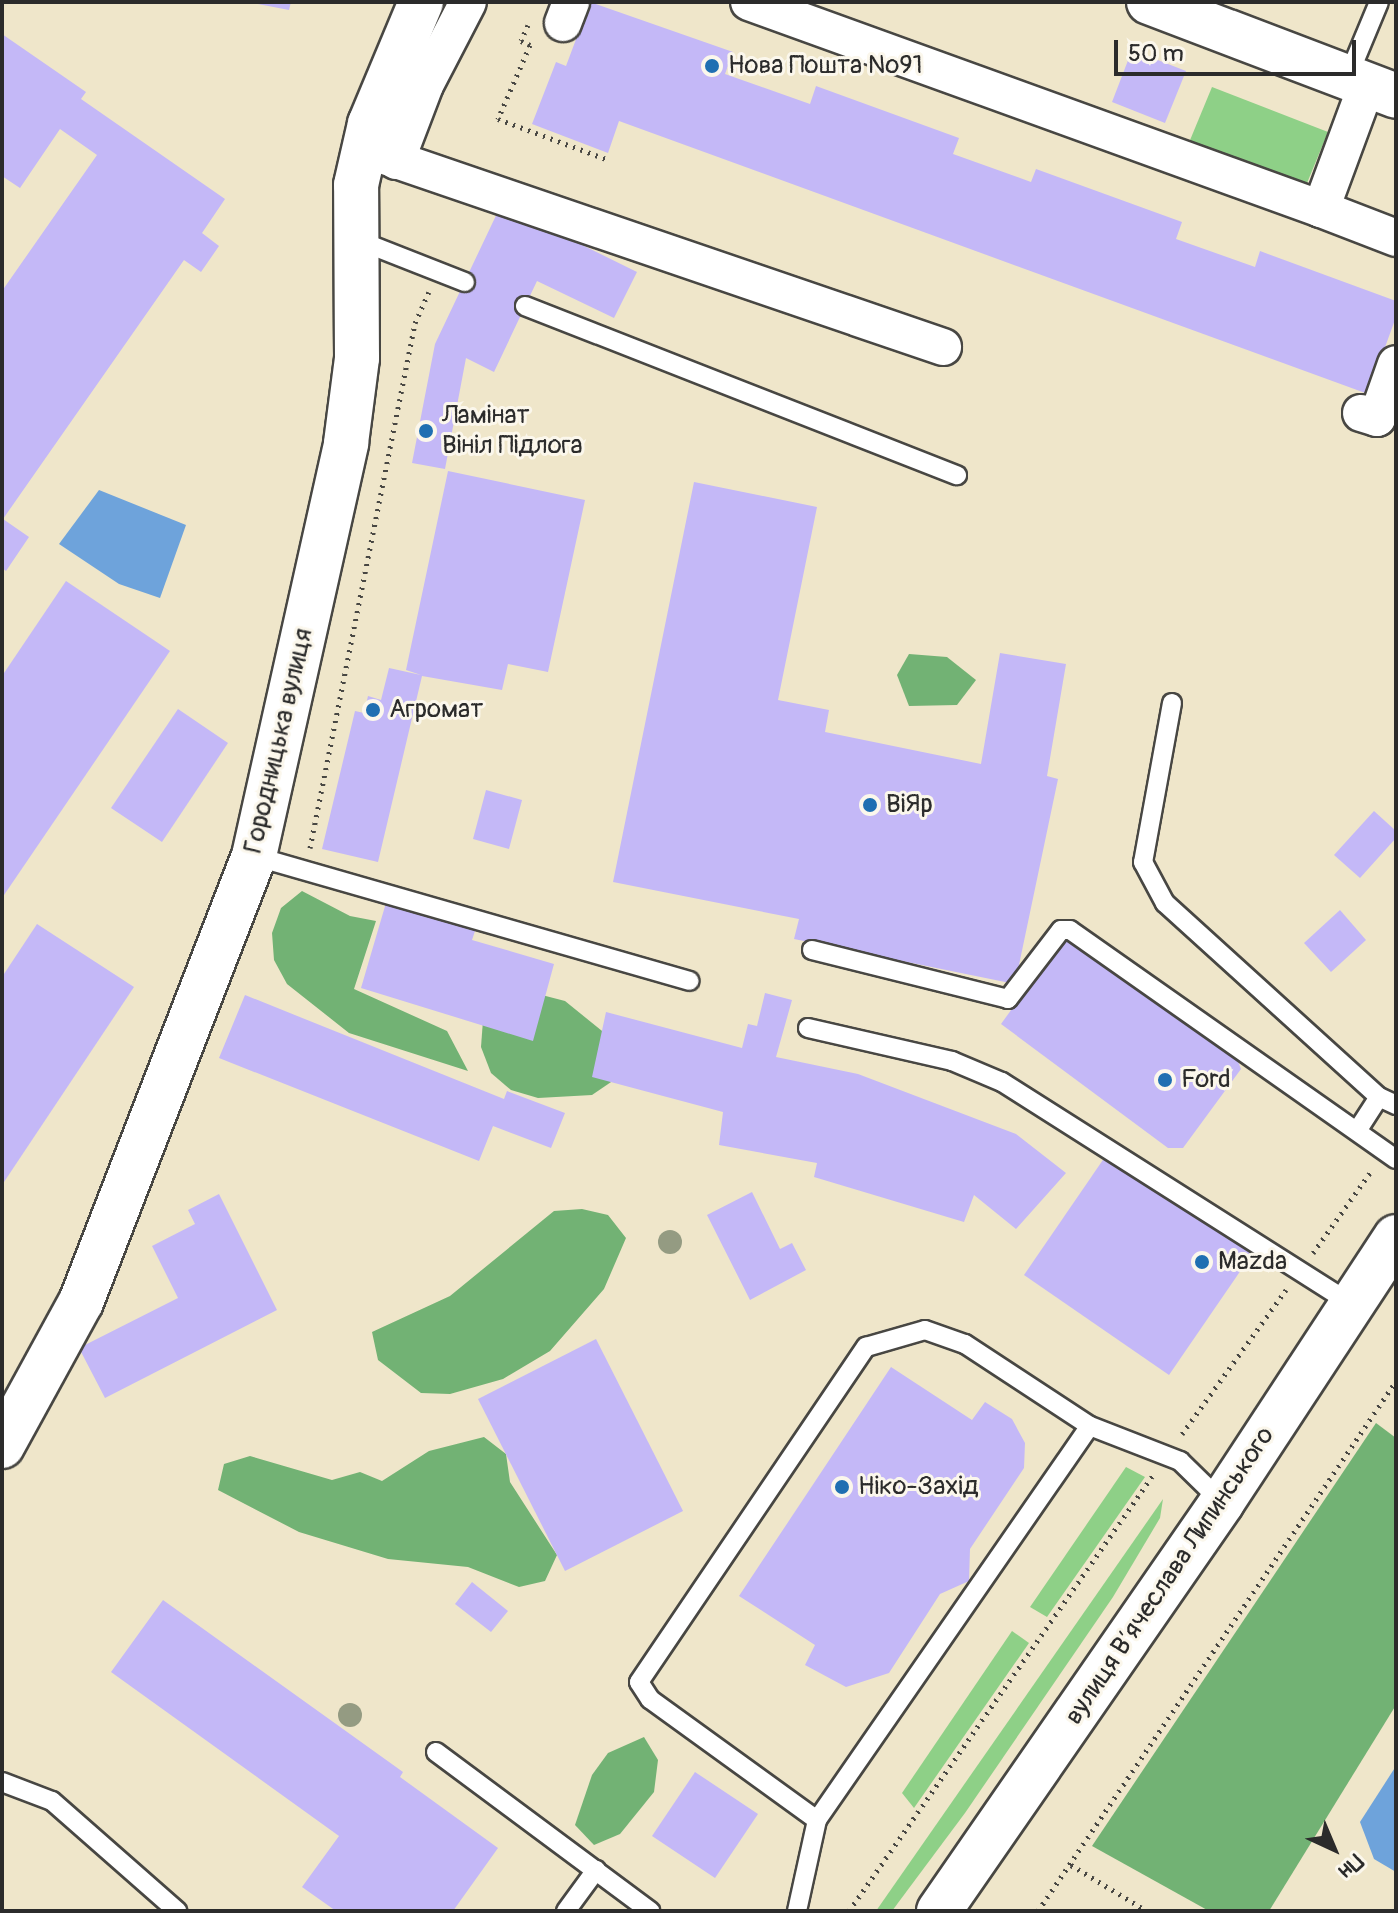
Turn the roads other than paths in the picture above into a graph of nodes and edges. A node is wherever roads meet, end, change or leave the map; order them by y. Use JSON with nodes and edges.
{"nodes":[{"id":1,"x":421,"y":2,"type":"edge"},
{"id":2,"x":468,"y":2,"type":"edge"},
{"id":3,"x":749,"y":2,"type":"edge"},
{"id":4,"x":1149,"y":2,"type":"edge"},
{"id":5,"x":1379,"y":2,"type":"edge"},
{"id":6,"x":1368,"y":94,"type":"edge"},
{"id":7,"x":380,"y":155,"type":"junction"},
{"id":8,"x":1321,"y":209,"type":"junction"},
{"id":9,"x":1396,"y":238,"type":"edge"},
{"id":10,"x":354,"y":239,"type":"junction"},
{"id":11,"x":465,"y":282,"type":"dead end"},
{"id":12,"x":525,"y":306,"type":"dead end"},
{"id":13,"x":943,"y":347,"type":"dead end"},
{"id":14,"x":1393,"y":352,"type":"edge"},
{"id":15,"x":1361,"y":413,"type":"dead end"},
{"id":16,"x":957,"y":475,"type":"dead end"},
{"id":17,"x":1172,"y":703,"type":"dead end"},
{"id":18,"x":254,"y":856,"type":"junction"},
{"id":19,"x":812,"y":950,"type":"dead end"},
{"id":20,"x":689,"y":981,"type":"dead end"},
{"id":21,"x":808,"y":1028,"type":"dead end"},
{"id":22,"x":1388,"y":1101,"type":"edge"},
{"id":23,"x":1357,"y":1131,"type":"junction"},
{"id":24,"x":1396,"y":1159,"type":"edge"},
{"id":25,"x":1396,"y":1237,"type":"edge"},
{"id":26,"x":1352,"y":1304,"type":"junction"},
{"id":27,"x":1090,"y":1426,"type":"junction"},
{"id":28,"x":2,"y":1446,"type":"edge"},
{"id":29,"x":1222,"y":1502,"type":"junction"},
{"id":30,"x":436,"y":1752,"type":"dead end"},
{"id":31,"x":2,"y":1782,"type":"edge"},
{"id":32,"x":817,"y":1820,"type":"junction"},
{"id":33,"x":596,"y":1870,"type":"junction"},
{"id":34,"x":177,"y":1911,"type":"edge"},
{"id":35,"x":566,"y":1911,"type":"edge"},
{"id":36,"x":650,"y":1911,"type":"edge"},
{"id":37,"x":797,"y":1911,"type":"edge"},
{"id":38,"x":939,"y":1911,"type":"edge"}],
"edges":[{"from":1,"to":7,"type":"street","name":"Городницька вулиця"},
{"from":2,"to":7,"type":"street"},
{"from":3,"to":8,"type":"street"},
{"from":4,"to":6,"type":"street"},
{"from":5,"to":6,"type":"lane"},
{"from":6,"to":8,"type":"street"},
{"from":7,"to":10,"type":"street","name":"Городницька вулиця"},
{"from":7,"to":13,"type":"street"},
{"from":8,"to":9,"type":"street"},
{"from":10,"to":11,"type":"lane"},
{"from":10,"to":18,"type":"street","name":"Городницька вулиця"},
{"from":12,"to":16,"type":"lane"},
{"from":14,"to":15,"type":"street"},
{"from":17,"to":22,"type":"lane"},
{"from":18,"to":20,"type":"lane"},
{"from":18,"to":28,"type":"street","name":"Городницька вулиця"},
{"from":19,"to":23,"type":"lane"},
{"from":21,"to":26,"type":"lane"},
{"from":22,"to":23,"type":"lane"},
{"from":23,"to":24,"type":"lane"},
{"from":25,"to":26,"type":"street","name":"вулиця Вʼячеслава Липинського"},
{"from":26,"to":29,"type":"street","name":"вулиця Вʼячеслава Липинського"},
{"from":27,"to":29,"type":"lane"},
{"from":27,"to":32,"type":"lane"},
{"from":27,"to":32,"type":"lane"},
{"from":29,"to":38,"type":"street","name":"вулиця Вʼячеслава Липинського"},
{"from":30,"to":33,"type":"lane"},
{"from":31,"to":34,"type":"lane"},
{"from":32,"to":37,"type":"lane"},
{"from":33,"to":35,"type":"lane"},
{"from":33,"to":36,"type":"lane"}]}
